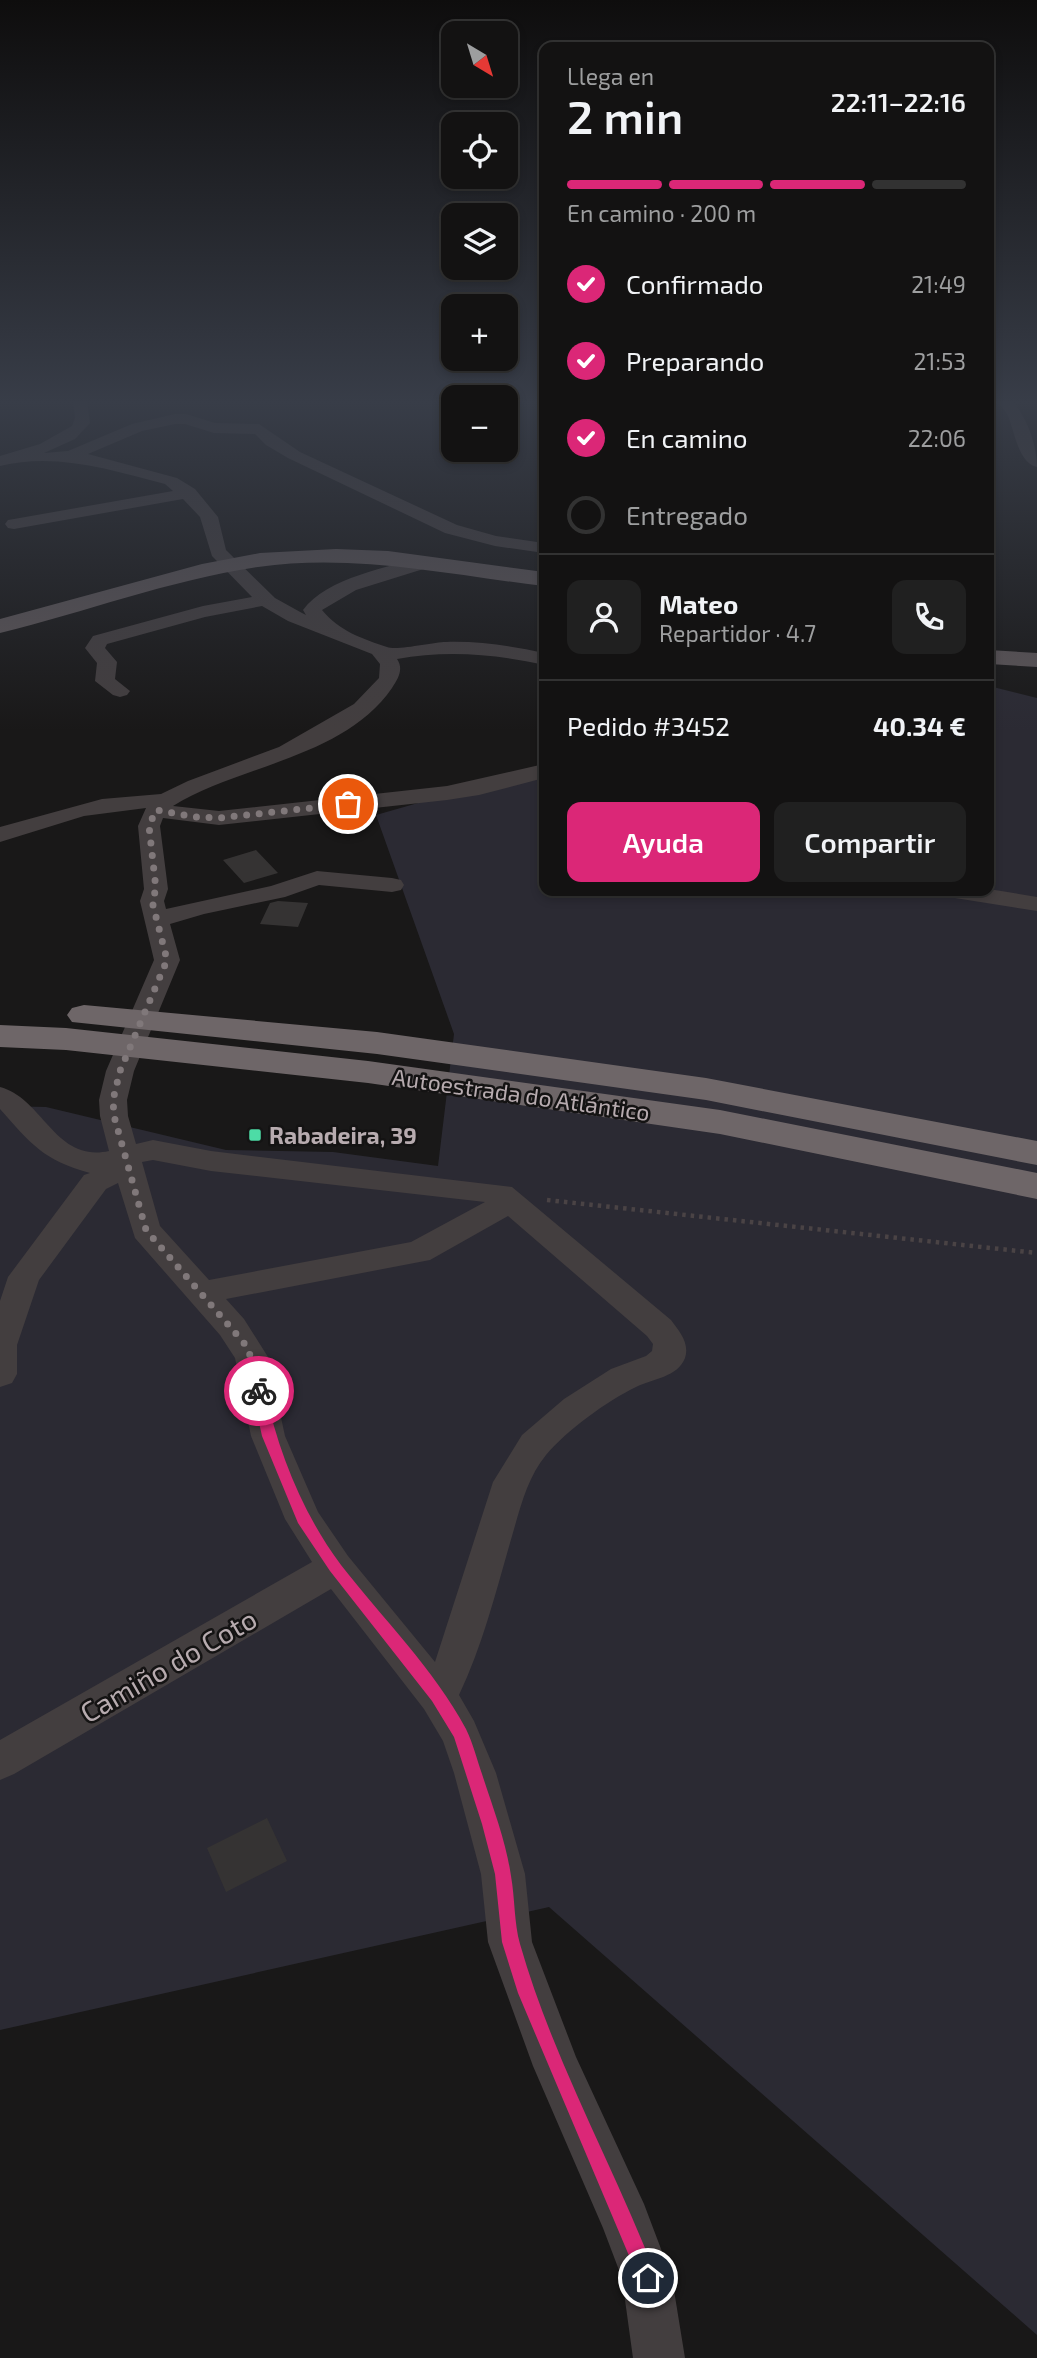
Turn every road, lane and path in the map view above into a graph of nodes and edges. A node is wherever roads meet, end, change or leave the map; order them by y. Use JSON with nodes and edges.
{"nodes":[{"id":1,"x":87,"y":511,"type":"edge"},
{"id":2,"x":204,"y":511,"type":"edge"},
{"id":3,"x":410,"y":511,"type":"edge"},
{"id":4,"x":13,"y":524,"type":"dead end"},
{"id":5,"x":539,"y":547,"type":"edge"},
{"id":6,"x":427,"y":562,"type":"junction"},
{"id":7,"x":229,"y":565,"type":"junction"},
{"id":8,"x":539,"y":578,"type":"edge"},
{"id":9,"x":265,"y":600,"type":"junction"},
{"id":10,"x":0,"y":625,"type":"edge"},
{"id":11,"x":328,"y":630,"type":"junction"},
{"id":12,"x":434,"y":650,"type":"junction"},
{"id":13,"x":386,"y":655,"type":"junction"},
{"id":14,"x":994,"y":657,"type":"edge"},
{"id":15,"x":539,"y":658,"type":"edge"},
{"id":16,"x":1037,"y":660,"type":"edge"},
{"id":17,"x":388,"y":680,"type":"junction"},
{"id":18,"x":120,"y":691,"type":"dead end"},
{"id":19,"x":539,"y":772,"type":"edge"},
{"id":20,"x":161,"y":806,"type":"junction"},
{"id":21,"x":0,"y":835,"type":"edge"},
{"id":22,"x":392,"y":885,"type":"dead end"},
{"id":23,"x":987,"y":896,"type":"edge"},
{"id":24,"x":1037,"y":904,"type":"edge"},
{"id":25,"x":156,"y":920,"type":"junction"},
{"id":26,"x":0,"y":1010,"type":"edge"},
{"id":27,"x":0,"y":1036,"type":"edge"},
{"id":28,"x":0,"y":1096,"type":"edge"},
{"id":29,"x":1037,"y":1153,"type":"edge"},
{"id":30,"x":127,"y":1163,"type":"junction"},
{"id":31,"x":1037,"y":1186,"type":"edge"},
{"id":32,"x":505,"y":1198,"type":"junction"},
{"id":33,"x":1037,"y":1253,"type":"edge"},
{"id":34,"x":203,"y":1293,"type":"junction"},
{"id":35,"x":0,"y":1374,"type":"edge"},
{"id":36,"x":335,"y":1567,"type":"junction"},
{"id":37,"x":438,"y":1696,"type":"junction"},
{"id":38,"x":0,"y":1761,"type":"edge"},
{"id":39,"x":659,"y":2358,"type":"edge"}],
"edges":[{"from":1,"to":4,"type":"street"},
{"from":2,"to":7,"type":"street"},
{"from":3,"to":5,"type":"street"},
{"from":6,"to":7,"type":"main road"},
{"from":6,"to":8,"type":"main road"},
{"from":6,"to":11,"type":"street"},
{"from":7,"to":9,"type":"street"},
{"from":7,"to":10,"type":"main road"},
{"from":9,"to":11,"type":"street"},
{"from":9,"to":18,"type":"street"},
{"from":11,"to":13,"type":"street"},
{"from":12,"to":13,"type":"street"},
{"from":12,"to":15,"type":"street"},
{"from":12,"to":17,"type":"street"},
{"from":13,"to":17,"type":"street"},
{"from":14,"to":16,"type":"main road"},
{"from":17,"to":20,"type":"street"},
{"from":19,"to":20,"type":"street"},
{"from":20,"to":21,"type":"street"},
{"from":20,"to":25,"type":"street"},
{"from":22,"to":25,"type":"street"},
{"from":23,"to":24,"type":"street"},
{"from":25,"to":30,"type":"street"},
{"from":26,"to":29,"type":"highway","name":"Autoestrada do Atlántico"},
{"from":27,"to":31,"type":"highway","name":"Autoestrada do Atlántico"},
{"from":28,"to":30,"type":"street"},
{"from":30,"to":32,"type":"street"},
{"from":30,"to":34,"type":"street"},
{"from":30,"to":35,"type":"street"},
{"from":32,"to":33,"type":"path"},
{"from":32,"to":34,"type":"street"},
{"from":32,"to":37,"type":"street"},
{"from":34,"to":36,"type":"street"},
{"from":36,"to":37,"type":"street"},
{"from":36,"to":38,"type":"street","name":"Camiño do Coto"},
{"from":37,"to":39,"type":"street"}]}
